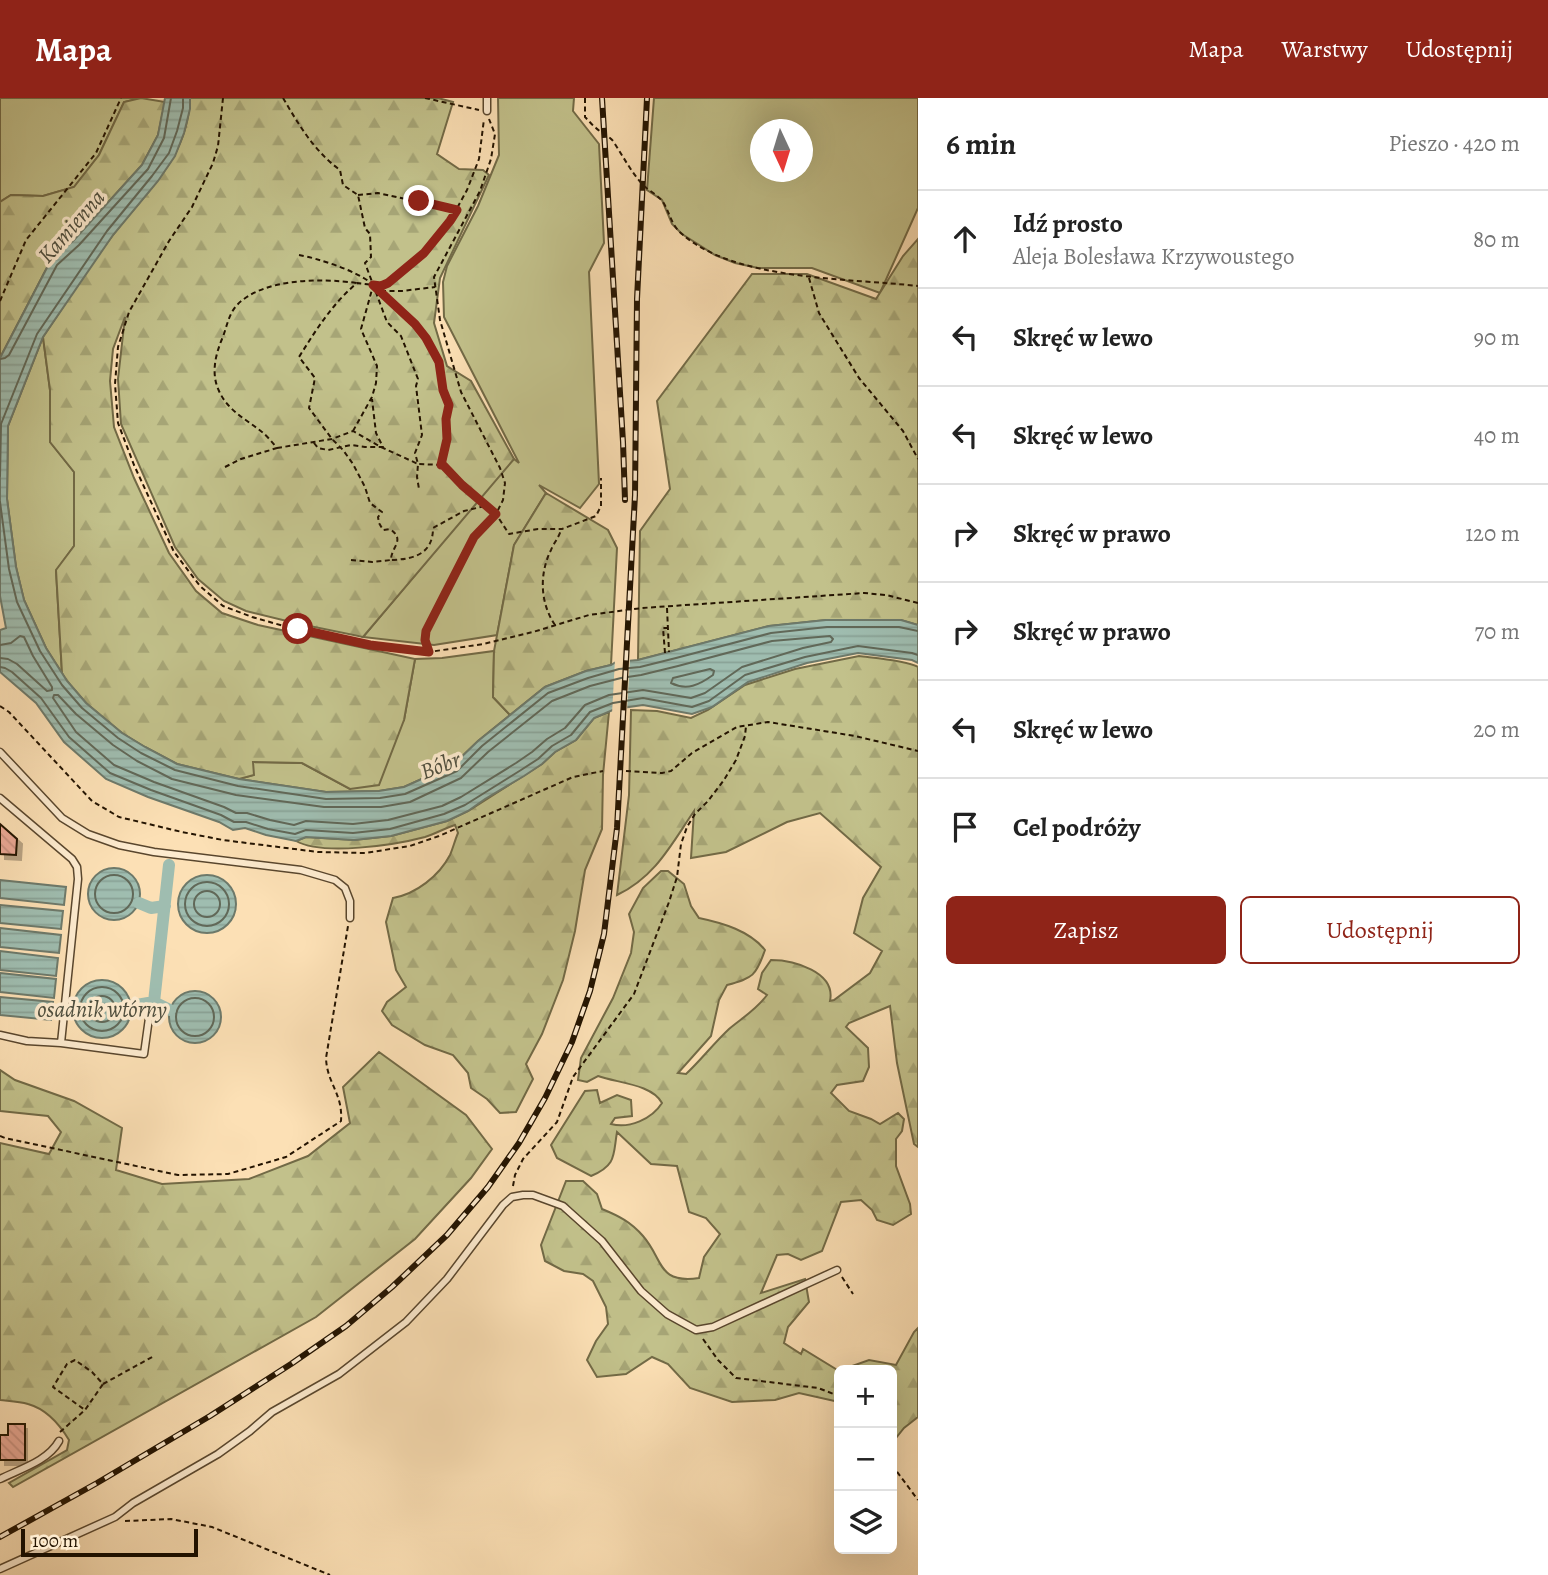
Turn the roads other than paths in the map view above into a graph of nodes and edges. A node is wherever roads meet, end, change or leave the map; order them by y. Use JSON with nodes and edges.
{"nodes":[{"id":1,"x":487,"y":98,"type":"edge"},
{"id":2,"x":487,"y":111,"type":"road end"},
{"id":3,"x":0,"y":752,"type":"edge"},
{"id":4,"x":0,"y":799,"type":"edge"},
{"id":5,"x":350,"y":918,"type":"road end"},
{"id":6,"x":149,"y":1017,"type":"dead end"},
{"id":7,"x":0,"y":1035,"type":"edge"},
{"id":8,"x":61,"y":1043,"type":"junction"},
{"id":9,"x":837,"y":1270,"type":"road end"},
{"id":10,"x":58,"y":1438,"type":"road end"},
{"id":11,"x":0,"y":1479,"type":"edge"},
{"id":12,"x":0,"y":1569,"type":"edge"}],
"edges":[{"from":1,"to":2,"type":"lane"},
{"from":3,"to":5,"type":"lane"},
{"from":4,"to":8,"type":"lane"},
{"from":6,"to":8,"type":"lane"},
{"from":7,"to":8,"type":"lane"},
{"from":9,"to":12,"type":"lane"},
{"from":10,"to":11,"type":"lane"}]}
